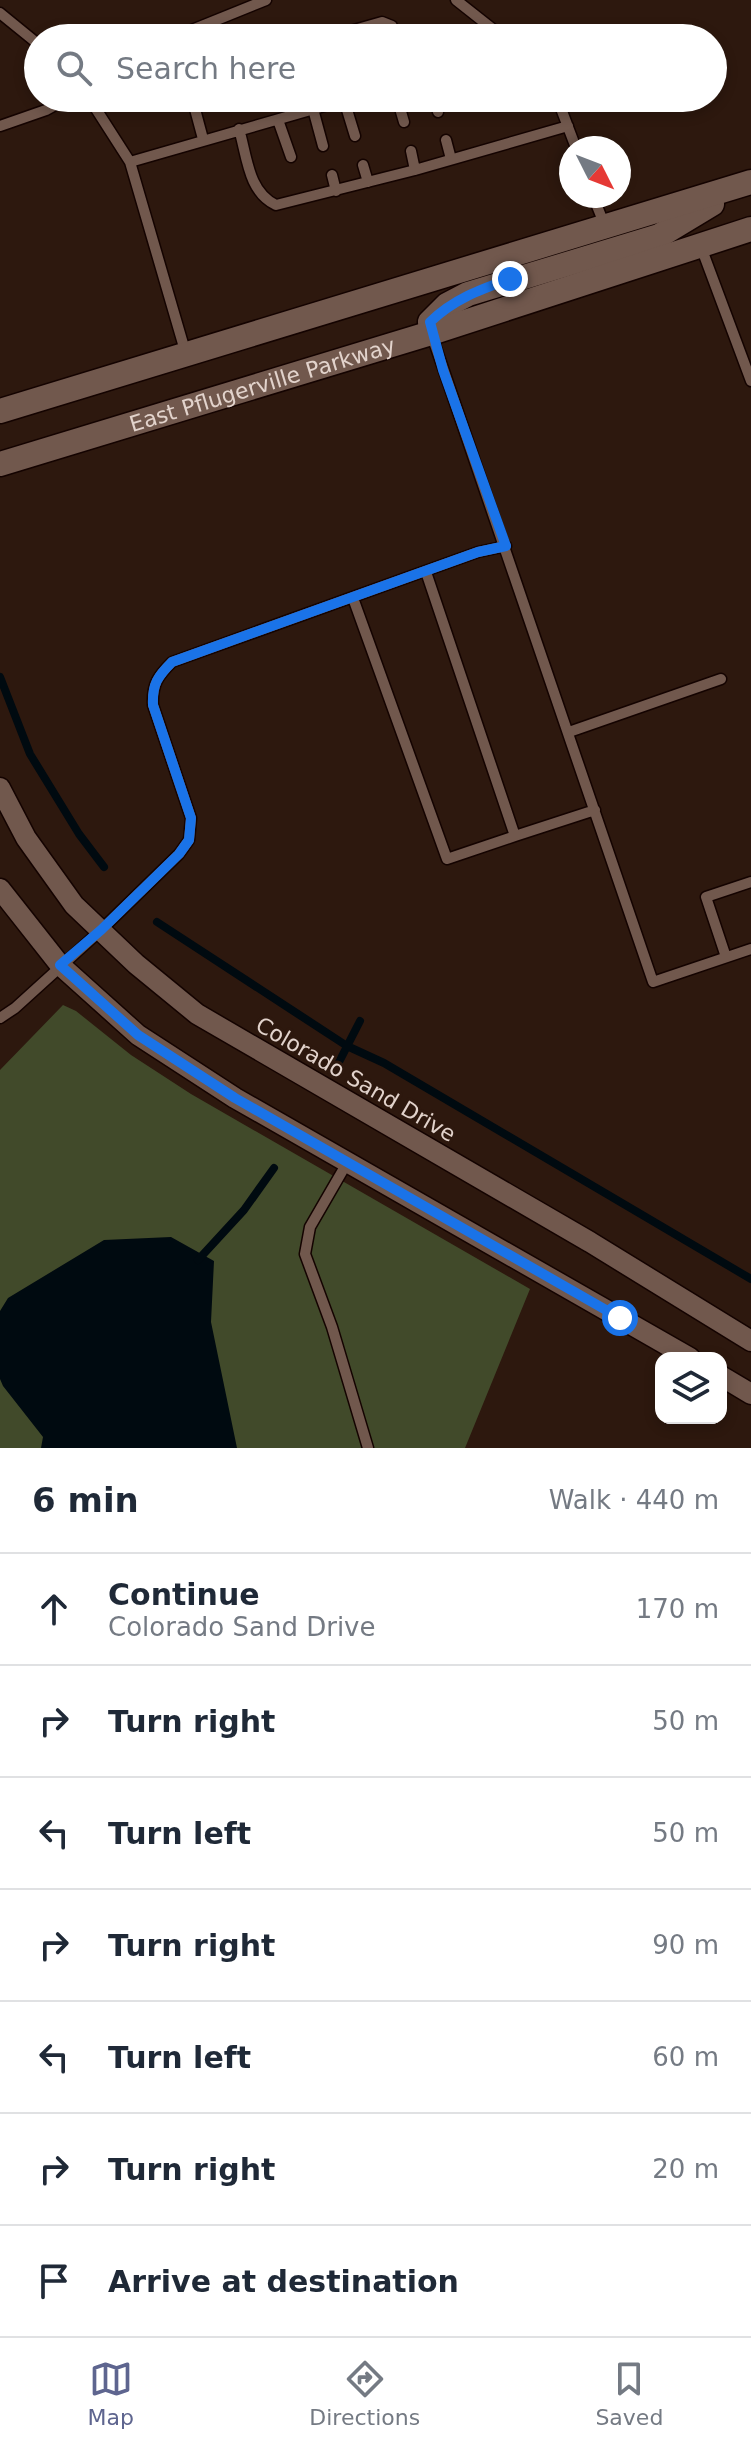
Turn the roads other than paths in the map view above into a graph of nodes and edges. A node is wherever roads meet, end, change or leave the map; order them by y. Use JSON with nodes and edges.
{"nodes":[{"id":1,"x":266,"y":0,"type":"edge"},
{"id":2,"x":456,"y":0,"type":"edge"},
{"id":3,"x":0,"y":13,"type":"edge"},
{"id":4,"x":207,"y":24,"type":"edge"},
{"id":5,"x":486,"y":24,"type":"edge"},
{"id":6,"x":24,"y":33,"type":"edge"},
{"id":7,"x":40,"y":112,"type":"edge"},
{"id":8,"x":98,"y":112,"type":"edge"},
{"id":9,"x":196,"y":112,"type":"edge"},
{"id":10,"x":303,"y":112,"type":"edge"},
{"id":11,"x":314,"y":112,"type":"edge"},
{"id":12,"x":350,"y":112,"type":"edge"},
{"id":13,"x":401,"y":112,"type":"edge"},
{"id":14,"x":562,"y":112,"type":"edge"},
{"id":15,"x":278,"y":120,"type":"junction"},
{"id":16,"x":404,"y":122,"type":"dead end"},
{"id":17,"x":0,"y":126,"type":"edge"},
{"id":18,"x":568,"y":126,"type":"junction"},
{"id":19,"x":239,"y":129,"type":"junction"},
{"id":20,"x":355,"y":136,"type":"dead end"},
{"id":21,"x":572,"y":136,"type":"edge"},
{"id":22,"x":203,"y":139,"type":"junction"},
{"id":23,"x":446,"y":140,"type":"dead end"},
{"id":24,"x":323,"y":146,"type":"dead end"},
{"id":25,"x":411,"y":151,"type":"dead end"},
{"id":26,"x":291,"y":157,"type":"dead end"},
{"id":27,"x":451,"y":159,"type":"junction"},
{"id":28,"x":130,"y":162,"type":"junction"},
{"id":29,"x":363,"y":165,"type":"dead end"},
{"id":30,"x":415,"y":170,"type":"junction"},
{"id":31,"x":332,"y":175,"type":"dead end"},
{"id":32,"x":368,"y":182,"type":"junction"},
{"id":33,"x":748,"y":183,"type":"edge"},
{"id":34,"x":300,"y":186,"type":"dead end"},
{"id":35,"x":336,"y":191,"type":"junction"},
{"id":36,"x":304,"y":200,"type":"junction"},
{"id":37,"x":598,"y":208,"type":"edge"},
{"id":38,"x":605,"y":226,"type":"junction"},
{"id":39,"x":751,"y":229,"type":"edge"},
{"id":40,"x":700,"y":245,"type":"junction"},
{"id":41,"x":431,"y":333,"type":"junction"},
{"id":42,"x":186,"y":354,"type":"junction"},
{"id":43,"x":751,"y":381,"type":"edge"},
{"id":44,"x":0,"y":411,"type":"edge"},
{"id":45,"x":0,"y":464,"type":"edge"},
{"id":46,"x":506,"y":546,"type":"junction"},
{"id":47,"x":426,"y":572,"type":"junction"},
{"id":48,"x":353,"y":598,"type":"junction"},
{"id":49,"x":721,"y":679,"type":"dead end"},
{"id":50,"x":569,"y":732,"type":"junction"},
{"id":51,"x":0,"y":788,"type":"edge"},
{"id":52,"x":595,"y":810,"type":"junction"},
{"id":53,"x":515,"y":836,"type":"junction"},
{"id":54,"x":751,"y":882,"type":"edge"},
{"id":55,"x":0,"y":889,"type":"edge"},
{"id":56,"x":101,"y":930,"type":"junction"},
{"id":57,"x":751,"y":949,"type":"edge"},
{"id":58,"x":726,"y":957,"type":"junction"},
{"id":59,"x":60,"y":965,"type":"junction"},
{"id":60,"x":0,"y":1018,"type":"edge"},
{"id":61,"x":347,"y":1163,"type":"junction"},
{"id":62,"x":751,"y":1341,"type":"edge"},
{"id":63,"x":679,"y":1352,"type":"edge"},
{"id":64,"x":727,"y":1380,"type":"edge"},
{"id":65,"x":751,"y":1394,"type":"edge"},
{"id":66,"x":368,"y":1448,"type":"edge"}],
"edges":[{"from":1,"to":4,"type":"lane"},
{"from":2,"to":5,"type":"lane"},
{"from":3,"to":6,"type":"lane"},
{"from":7,"to":17,"type":"lane"},
{"from":8,"to":28,"type":"lane"},
{"from":9,"to":22,"type":"lane"},
{"from":10,"to":15,"type":"lane"},
{"from":11,"to":24,"type":"lane"},
{"from":12,"to":20,"type":"lane"},
{"from":13,"to":16,"type":"lane"},
{"from":14,"to":18,"type":"lane"},
{"from":15,"to":19,"type":"lane"},
{"from":15,"to":26,"type":"lane"},
{"from":18,"to":21,"type":"lane"},
{"from":18,"to":27,"type":"lane"},
{"from":19,"to":22,"type":"lane"},
{"from":19,"to":36,"type":"lane"},
{"from":22,"to":28,"type":"lane"},
{"from":23,"to":27,"type":"lane"},
{"from":25,"to":30,"type":"lane"},
{"from":27,"to":30,"type":"lane"},
{"from":28,"to":42,"type":"lane"},
{"from":29,"to":32,"type":"lane"},
{"from":30,"to":32,"type":"lane"},
{"from":31,"to":35,"type":"lane"},
{"from":32,"to":35,"type":"lane"},
{"from":33,"to":38,"type":"street"},
{"from":33,"to":41,"type":"street"},
{"from":34,"to":36,"type":"lane"},
{"from":35,"to":36,"type":"lane"},
{"from":37,"to":38,"type":"lane"},
{"from":38,"to":42,"type":"street"},
{"from":39,"to":40,"type":"street","name":"East Pflugerville Parkway"},
{"from":40,"to":41,"type":"street","name":"East Pflugerville Parkway"},
{"from":40,"to":43,"type":"lane"},
{"from":41,"to":45,"type":"street","name":"East Pflugerville Parkway"},
{"from":41,"to":46,"type":"lane"},
{"from":42,"to":44,"type":"street"},
{"from":46,"to":47,"type":"lane"},
{"from":46,"to":50,"type":"lane"},
{"from":47,"to":48,"type":"lane"},
{"from":47,"to":53,"type":"lane"},
{"from":48,"to":53,"type":"lane"},
{"from":48,"to":56,"type":"lane"},
{"from":49,"to":50,"type":"lane"},
{"from":50,"to":52,"type":"lane"},
{"from":51,"to":56,"type":"street","name":"Colorado Sand Drive"},
{"from":52,"to":53,"type":"lane"},
{"from":52,"to":58,"type":"lane"},
{"from":54,"to":58,"type":"lane"},
{"from":55,"to":59,"type":"street"},
{"from":56,"to":59,"type":"lane"},
{"from":56,"to":62,"type":"street","name":"Colorado Sand Drive"},
{"from":57,"to":58,"type":"lane"},
{"from":59,"to":60,"type":"lane"},
{"from":59,"to":61,"type":"street"},
{"from":61,"to":63,"type":"street"},
{"from":61,"to":66,"type":"lane"},
{"from":64,"to":65,"type":"street"}]}
